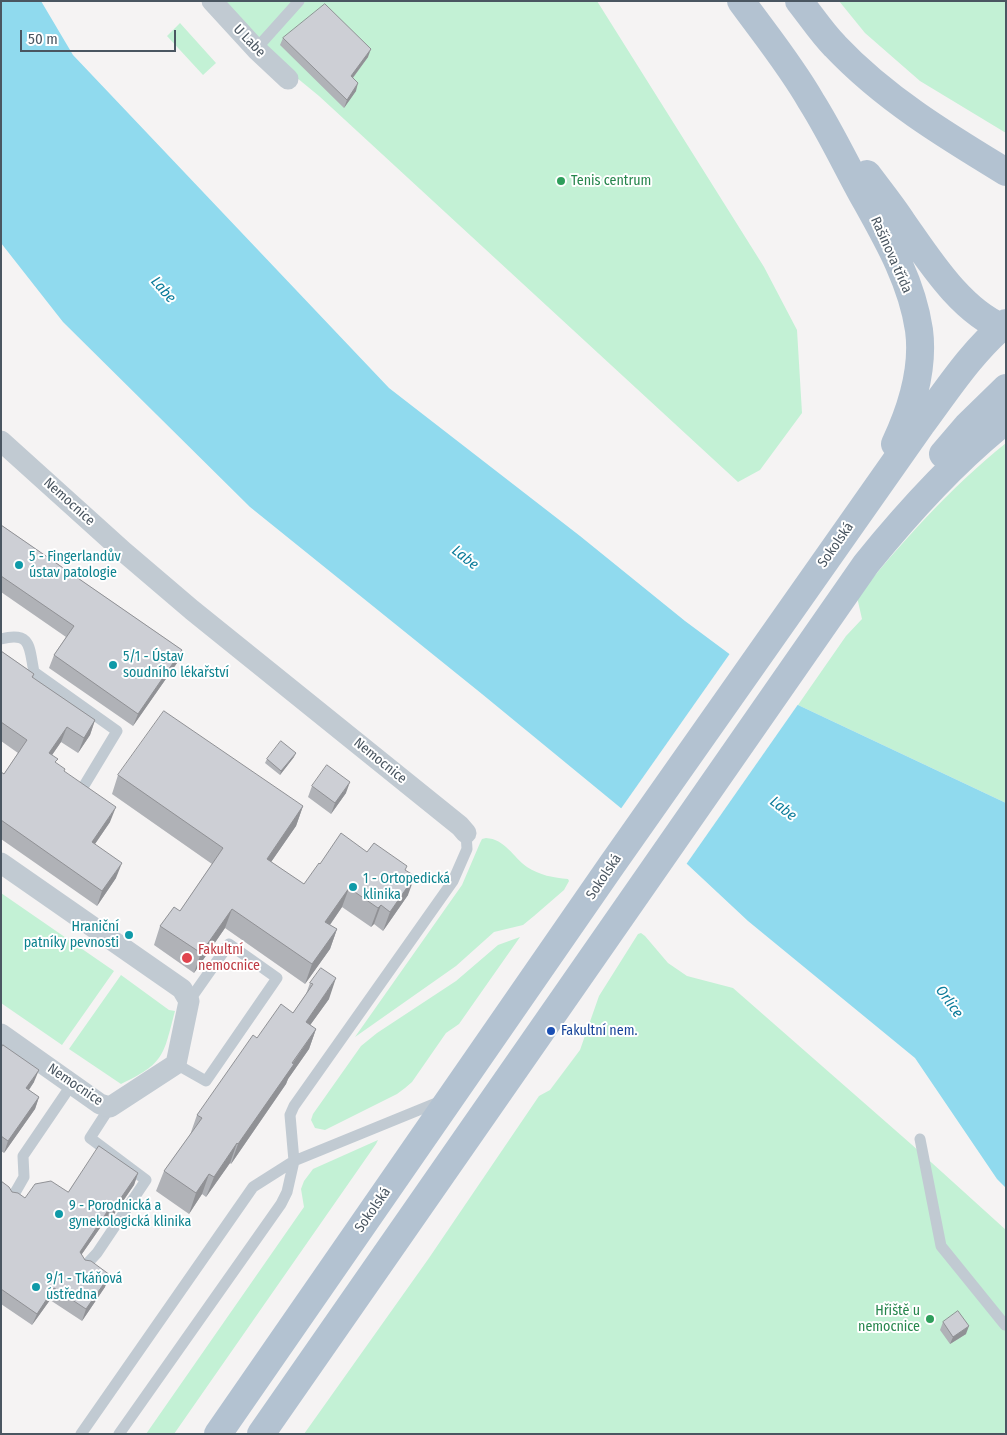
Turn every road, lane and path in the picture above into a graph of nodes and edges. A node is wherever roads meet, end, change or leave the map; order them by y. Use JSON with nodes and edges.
{"nodes":[{"id":1,"x":212,"y":1,"type":"edge"},
{"id":2,"x":299,"y":1,"type":"edge"},
{"id":3,"x":741,"y":1,"type":"edge"},
{"id":4,"x":799,"y":1,"type":"edge"},
{"id":5,"x":256,"y":49,"type":"junction"},
{"id":6,"x":288,"y":79,"type":"dead end"},
{"id":7,"x":811,"y":100,"type":"junction"},
{"id":8,"x":1006,"y":170,"type":"edge"},
{"id":9,"x":1004,"y":327,"type":"edge"},
{"id":10,"x":1006,"y":388,"type":"edge"},
{"id":11,"x":1006,"y":420,"type":"edge"},
{"id":12,"x":1,"y":441,"type":"edge"},
{"id":13,"x":848,"y":528,"type":"junction"},
{"id":14,"x":866,"y":564,"type":"junction"},
{"id":15,"x":1,"y":639,"type":"edge"},
{"id":16,"x":82,"y":789,"type":"edge"},
{"id":17,"x":466,"y":833,"type":"joint"},
{"id":18,"x":1,"y":863,"type":"edge"},
{"id":19,"x":185,"y":995,"type":"junction"},
{"id":20,"x":1,"y":1034,"type":"edge"},
{"id":21,"x":176,"y":1064,"type":"junction"},
{"id":22,"x":72,"y":1084,"type":"junction"},
{"id":23,"x":451,"y":1097,"type":"junction"},
{"id":24,"x":105,"y":1106,"type":"junction"},
{"id":25,"x":920,"y":1139,"type":"dead end"},
{"id":26,"x":294,"y":1161,"type":"junction"},
{"id":27,"x":12,"y":1198,"type":"edge"},
{"id":28,"x":85,"y":1266,"type":"edge"},
{"id":29,"x":1005,"y":1325,"type":"edge"},
{"id":30,"x":81,"y":1434,"type":"edge"},
{"id":31,"x":119,"y":1434,"type":"edge"},
{"id":32,"x":218,"y":1434,"type":"edge"},
{"id":33,"x":261,"y":1434,"type":"edge"}],
"edges":[{"from":1,"to":5,"type":"street","name":"U Labe"},
{"from":2,"to":5,"type":"lane"},
{"from":3,"to":7,"type":"main road","name":"Rašínova třída"},
{"from":4,"to":8,"type":"main road"},
{"from":5,"to":6,"type":"street","name":"U Labe"},
{"from":7,"to":9,"type":"main road"},
{"from":7,"to":13,"type":"main road","name":"Rašínova třída"},
{"from":9,"to":13,"type":"main road","name":"Sokolská"},
{"from":10,"to":14,"type":"main road"},
{"from":11,"to":14,"type":"main road"},
{"from":12,"to":17,"type":"street","name":"Nemocnice"},
{"from":13,"to":23,"type":"main road","name":"Sokolská"},
{"from":14,"to":33,"type":"main road"},
{"from":15,"to":16,"type":"lane"},
{"from":17,"to":26,"type":"lane","name":"Nemocnice"},
{"from":18,"to":19,"type":"street"},
{"from":19,"to":21,"type":"street"},
{"from":19,"to":21,"type":"lane"},
{"from":20,"to":22,"type":"street","name":"Nemocnice"},
{"from":21,"to":24,"type":"street","name":"Nemocnice"},
{"from":22,"to":24,"type":"street","name":"Nemocnice"},
{"from":22,"to":27,"type":"lane"},
{"from":23,"to":26,"type":"lane"},
{"from":23,"to":32,"type":"main road","name":"Sokolská"},
{"from":24,"to":28,"type":"lane"},
{"from":25,"to":29,"type":"lane"},
{"from":26,"to":30,"type":"lane"},
{"from":26,"to":31,"type":"lane","name":"Nemocnice"}]}
